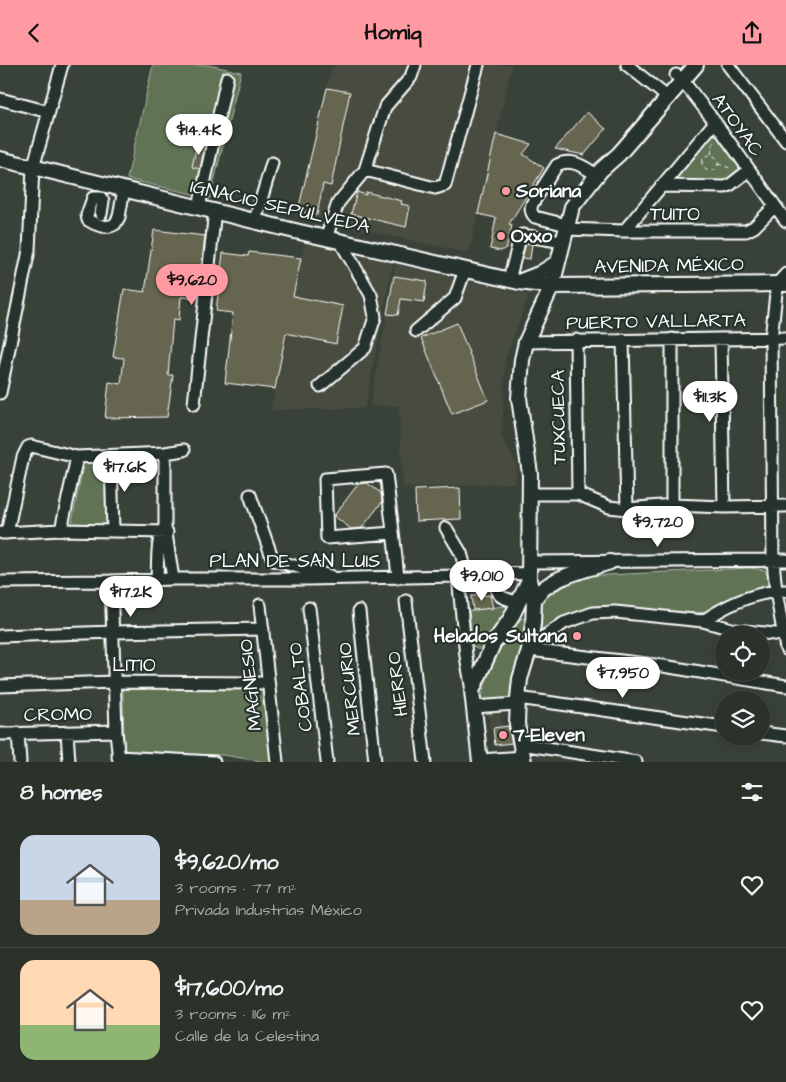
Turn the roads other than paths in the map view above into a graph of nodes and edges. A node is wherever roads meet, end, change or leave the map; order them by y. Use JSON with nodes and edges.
{"nodes":[{"id":1,"x":62,"y":65,"type":"edge"},
{"id":2,"x":415,"y":65,"type":"edge"},
{"id":3,"x":478,"y":65,"type":"edge"},
{"id":4,"x":627,"y":65,"type":"edge"},
{"id":5,"x":696,"y":65,"type":"edge"},
{"id":6,"x":728,"y":65,"type":"edge"},
{"id":7,"x":681,"y":74,"type":"edge"},
{"id":8,"x":227,"y":78,"type":"dead end"},
{"id":9,"x":665,"y":95,"type":"junction"},
{"id":10,"x":0,"y":99,"type":"edge"},
{"id":11,"x":49,"y":112,"type":"junction"},
{"id":12,"x":715,"y":122,"type":"junction"},
{"id":13,"x":786,"y":141,"type":"edge"},
{"id":14,"x":0,"y":159,"type":"edge"},
{"id":15,"x":272,"y":163,"type":"dead end"},
{"id":16,"x":33,"y":168,"type":"junction"},
{"id":17,"x":365,"y":170,"type":"junction"},
{"id":18,"x":748,"y":171,"type":"junction"},
{"id":19,"x":599,"y":173,"type":"junction"},
{"id":20,"x":661,"y":186,"type":"junction"},
{"id":21,"x":124,"y":189,"type":"junction"},
{"id":22,"x":198,"y":207,"type":"junction"},
{"id":23,"x":774,"y":207,"type":"junction"},
{"id":24,"x":215,"y":210,"type":"junction"},
{"id":25,"x":101,"y":214,"type":"dead end"},
{"id":26,"x":255,"y":221,"type":"junction"},
{"id":27,"x":786,"y":221,"type":"edge"},
{"id":28,"x":624,"y":231,"type":"junction"},
{"id":29,"x":565,"y":232,"type":"junction"},
{"id":30,"x":333,"y":239,"type":"junction"},
{"id":31,"x":558,"y":262,"type":"junction"},
{"id":32,"x":465,"y":270,"type":"junction"},
{"id":33,"x":783,"y":280,"type":"edge"},
{"id":34,"x":514,"y":281,"type":"junction"},
{"id":35,"x":552,"y":286,"type":"junction"},
{"id":36,"x":416,"y":331,"type":"dead end"},
{"id":37,"x":786,"y":338,"type":"edge"},
{"id":38,"x":672,"y":339,"type":"junction"},
{"id":39,"x":721,"y":339,"type":"junction"},
{"id":40,"x":771,"y":339,"type":"junction"},
{"id":41,"x":576,"y":340,"type":"junction"},
{"id":42,"x":623,"y":340,"type":"junction"},
{"id":43,"x":526,"y":342,"type":"junction"},
{"id":44,"x":1,"y":378,"type":"edge"},
{"id":45,"x":320,"y":386,"type":"dead end"},
{"id":46,"x":0,"y":393,"type":"edge"},
{"id":47,"x":194,"y":404,"type":"dead end"},
{"id":48,"x":184,"y":450,"type":"dead end"},
{"id":49,"x":165,"y":453,"type":"junction"},
{"id":50,"x":111,"y":456,"type":"junction"},
{"id":51,"x":77,"y":457,"type":"junction"},
{"id":52,"x":578,"y":493,"type":"junction"},
{"id":53,"x":531,"y":494,"type":"junction"},
{"id":54,"x":250,"y":495,"type":"dead end"},
{"id":55,"x":672,"y":505,"type":"junction"},
{"id":56,"x":773,"y":506,"type":"junction"},
{"id":57,"x":786,"y":506,"type":"edge"},
{"id":58,"x":724,"y":507,"type":"junction"},
{"id":59,"x":627,"y":509,"type":"junction"},
{"id":60,"x":446,"y":528,"type":"dead end"},
{"id":61,"x":62,"y":530,"type":"junction"},
{"id":62,"x":113,"y":531,"type":"junction"},
{"id":63,"x":164,"y":531,"type":"junction"},
{"id":64,"x":4,"y":533,"type":"edge"},
{"id":65,"x":394,"y":533,"type":"junction"},
{"id":66,"x":786,"y":560,"type":"edge"},
{"id":67,"x":610,"y":561,"type":"junction"},
{"id":68,"x":773,"y":561,"type":"junction"},
{"id":69,"x":530,"y":572,"type":"junction"},
{"id":70,"x":494,"y":573,"type":"junction"},
{"id":71,"x":462,"y":576,"type":"junction"},
{"id":72,"x":398,"y":578,"type":"junction"},
{"id":73,"x":173,"y":579,"type":"junction"},
{"id":74,"x":339,"y":579,"type":"junction"},
{"id":75,"x":157,"y":580,"type":"junction"},
{"id":76,"x":111,"y":581,"type":"junction"},
{"id":77,"x":0,"y":582,"type":"edge"},
{"id":78,"x":781,"y":591,"type":"edge"},
{"id":79,"x":534,"y":600,"type":"junction"},
{"id":80,"x":406,"y":601,"type":"dead end"},
{"id":81,"x":518,"y":602,"type":"junction"},
{"id":82,"x":260,"y":605,"type":"dead end"},
{"id":83,"x":309,"y":608,"type":"dead end"},
{"id":84,"x":359,"y":611,"type":"dead end"},
{"id":85,"x":511,"y":618,"type":"junction"},
{"id":86,"x":703,"y":621,"type":"junction"},
{"id":87,"x":533,"y":624,"type":"junction"},
{"id":88,"x":263,"y":629,"type":"junction"},
{"id":89,"x":113,"y":632,"type":"junction"},
{"id":90,"x":784,"y":635,"type":"junction"},
{"id":91,"x":0,"y":636,"type":"edge"},
{"id":92,"x":786,"y":649,"type":"edge"},
{"id":93,"x":529,"y":650,"type":"junction"},
{"id":94,"x":114,"y":682,"type":"junction"},
{"id":95,"x":267,"y":683,"type":"junction"},
{"id":96,"x":0,"y":685,"type":"edge"},
{"id":97,"x":786,"y":687,"type":"edge"},
{"id":98,"x":472,"y":691,"type":"junction"},
{"id":99,"x":518,"y":701,"type":"junction"},
{"id":100,"x":474,"y":707,"type":"junction"},
{"id":101,"x":715,"y":726,"type":"edge"},
{"id":102,"x":116,"y":731,"type":"junction"},
{"id":103,"x":67,"y":732,"type":"junction"},
{"id":104,"x":18,"y":733,"type":"junction"},
{"id":105,"x":0,"y":734,"type":"edge"},
{"id":106,"x":770,"y":734,"type":"edge"},
{"id":107,"x":786,"y":737,"type":"edge"},
{"id":108,"x":523,"y":755,"type":"edge"},
{"id":109,"x":118,"y":760,"type":"edge"},
{"id":110,"x":480,"y":761,"type":"edge"},
{"id":111,"x":20,"y":762,"type":"edge"},
{"id":112,"x":70,"y":762,"type":"edge"},
{"id":113,"x":214,"y":762,"type":"edge"},
{"id":114,"x":277,"y":762,"type":"edge"},
{"id":115,"x":327,"y":762,"type":"edge"},
{"id":116,"x":376,"y":762,"type":"edge"},
{"id":117,"x":425,"y":762,"type":"edge"},
{"id":118,"x":636,"y":762,"type":"edge"}],
"edges":[{"from":1,"to":11,"type":"street"},
{"from":2,"to":17,"type":"street"},
{"from":3,"to":17,"type":"street"},
{"from":4,"to":9,"type":"street"},
{"from":5,"to":7,"type":"main road"},
{"from":6,"to":13,"type":"street"},
{"from":7,"to":9,"type":"main road"},
{"from":7,"to":12,"type":"street","name":"ATOYAC"},
{"from":8,"to":22,"type":"street"},
{"from":9,"to":19,"type":"main road"},
{"from":10,"to":11,"type":"street"},
{"from":11,"to":16,"type":"street"},
{"from":12,"to":18,"type":"street","name":"ATOYAC"},
{"from":12,"to":20,"type":"street"},
{"from":14,"to":16,"type":"main road","name":"IGNACIO SEPÚLVEDA"},
{"from":15,"to":26,"type":"street"},
{"from":16,"to":21,"type":"main road","name":"IGNACIO SEPÚLVEDA"},
{"from":16,"to":44,"type":"street"},
{"from":17,"to":30,"type":"street"},
{"from":18,"to":20,"type":"street"},
{"from":18,"to":23,"type":"street","name":"ATOYAC"},
{"from":19,"to":29,"type":"main road"},
{"from":19,"to":29,"type":"street"},
{"from":20,"to":28,"type":"street"},
{"from":21,"to":22,"type":"main road","name":"IGNACIO SEPÚLVEDA"},
{"from":21,"to":25,"type":"street"},
{"from":22,"to":24,"type":"main road","name":"IGNACIO SEPÚLVEDA"},
{"from":23,"to":27,"type":"street","name":"ATOYAC"},
{"from":23,"to":28,"type":"street","name":"TUITO"},
{"from":24,"to":26,"type":"main road","name":"IGNACIO SEPÚLVEDA"},
{"from":24,"to":47,"type":"street"},
{"from":26,"to":30,"type":"main road","name":"IGNACIO SEPÚLVEDA"},
{"from":28,"to":29,"type":"street","name":"TUITO"},
{"from":29,"to":31,"type":"main road"},
{"from":29,"to":34,"type":"street"},
{"from":30,"to":32,"type":"main road","name":"IGNACIO SEPÚLVEDA"},
{"from":30,"to":45,"type":"street"},
{"from":31,"to":34,"type":"main road"},
{"from":31,"to":35,"type":"main road"},
{"from":32,"to":34,"type":"main road","name":"IGNACIO SEPÚLVEDA"},
{"from":32,"to":36,"type":"street"},
{"from":33,"to":35,"type":"main road","name":"AVENIDA MÉXICO"},
{"from":33,"to":40,"type":"street"},
{"from":34,"to":35,"type":"main road","name":"IGNACIO SEPÚLVEDA"},
{"from":35,"to":43,"type":"main road"},
{"from":37,"to":40,"type":"street","name":"PUERTO VALLARTA"},
{"from":38,"to":39,"type":"street","name":"PUERTO VALLARTA"},
{"from":38,"to":42,"type":"street","name":"PUERTO VALLARTA"},
{"from":38,"to":55,"type":"street"},
{"from":39,"to":40,"type":"street","name":"PUERTO VALLARTA"},
{"from":39,"to":58,"type":"street"},
{"from":40,"to":56,"type":"street"},
{"from":41,"to":42,"type":"street","name":"PUERTO VALLARTA"},
{"from":41,"to":43,"type":"street","name":"PUERTO VALLARTA"},
{"from":41,"to":52,"type":"street","name":"TUXCUECA"},
{"from":42,"to":59,"type":"street"},
{"from":43,"to":53,"type":"main road"},
{"from":44,"to":46,"type":"street"},
{"from":48,"to":49,"type":"street"},
{"from":49,"to":50,"type":"street"},
{"from":49,"to":63,"type":"street"},
{"from":50,"to":51,"type":"street"},
{"from":50,"to":62,"type":"street"},
{"from":51,"to":61,"type":"street"},
{"from":51,"to":64,"type":"street"},
{"from":52,"to":53,"type":"street"},
{"from":52,"to":59,"type":"street"},
{"from":53,"to":69,"type":"main road"},
{"from":54,"to":74,"type":"street"},
{"from":55,"to":58,"type":"street"},
{"from":55,"to":59,"type":"street"},
{"from":56,"to":57,"type":"street"},
{"from":56,"to":58,"type":"street"},
{"from":56,"to":68,"type":"street"},
{"from":60,"to":71,"type":"street"},
{"from":61,"to":62,"type":"street"},
{"from":61,"to":64,"type":"street"},
{"from":62,"to":63,"type":"street"},
{"from":63,"to":73,"type":"street"},
{"from":63,"to":75,"type":"street"},
{"from":65,"to":65,"type":"street"},
{"from":65,"to":72,"type":"street"},
{"from":66,"to":68,"type":"street","name":"PLAN DE SAN LUIS"},
{"from":67,"to":68,"type":"street","name":"PLAN DE SAN LUIS"},
{"from":67,"to":69,"type":"street","name":"PLAN DE SAN LUIS"},
{"from":67,"to":79,"type":"main road"},
{"from":68,"to":78,"type":"street"},
{"from":69,"to":70,"type":"street","name":"PLAN DE SAN LUIS"},
{"from":69,"to":79,"type":"main road"},
{"from":69,"to":81,"type":"main road"},
{"from":70,"to":71,"type":"street","name":"PLAN DE SAN LUIS"},
{"from":70,"to":81,"type":"street"},
{"from":71,"to":72,"type":"street","name":"PLAN DE SAN LUIS"},
{"from":71,"to":98,"type":"street"},
{"from":72,"to":74,"type":"street","name":"PLAN DE SAN LUIS"},
{"from":73,"to":74,"type":"street","name":"PLAN DE SAN LUIS"},
{"from":73,"to":75,"type":"street","name":"PLAN DE SAN LUIS"},
{"from":75,"to":76,"type":"street","name":"PLAN DE SAN LUIS"},
{"from":76,"to":77,"type":"street","name":"PLAN DE SAN LUIS"},
{"from":76,"to":89,"type":"street"},
{"from":78,"to":86,"type":"street"},
{"from":78,"to":90,"type":"street"},
{"from":79,"to":87,"type":"main road"},
{"from":80,"to":117,"type":"street","name":"HIERRO"},
{"from":81,"to":85,"type":"main road"},
{"from":82,"to":88,"type":"street","name":"MAGNESIO"},
{"from":83,"to":115,"type":"street","name":"COBALTO"},
{"from":84,"to":116,"type":"street","name":"MERCURIO"},
{"from":85,"to":87,"type":"main road"},
{"from":85,"to":98,"type":"main road"},
{"from":86,"to":90,"type":"street"},
{"from":86,"to":93,"type":"street"},
{"from":87,"to":93,"type":"main road"},
{"from":88,"to":89,"type":"street"},
{"from":88,"to":95,"type":"street","name":"MAGNESIO"},
{"from":89,"to":91,"type":"street"},
{"from":89,"to":94,"type":"street"},
{"from":90,"to":92,"type":"street"},
{"from":93,"to":97,"type":"street"},
{"from":93,"to":99,"type":"main road"},
{"from":94,"to":95,"type":"street","name":"LITIO"},
{"from":94,"to":96,"type":"street","name":"LITIO"},
{"from":94,"to":102,"type":"street"},
{"from":95,"to":114,"type":"street","name":"MAGNESIO"},
{"from":98,"to":100,"type":"main road"},
{"from":99,"to":100,"type":"street"},
{"from":99,"to":101,"type":"street"},
{"from":99,"to":108,"type":"main road"},
{"from":100,"to":110,"type":"main road"},
{"from":102,"to":103,"type":"street","name":"CROMO"},
{"from":102,"to":109,"type":"street"},
{"from":103,"to":104,"type":"street","name":"CROMO"},
{"from":103,"to":112,"type":"street"},
{"from":104,"to":105,"type":"street","name":"CROMO"},
{"from":104,"to":111,"type":"street"},
{"from":106,"to":107,"type":"street"},
{"from":108,"to":110,"type":"street"},
{"from":108,"to":118,"type":"street"},
{"from":109,"to":113,"type":"street"}]}
